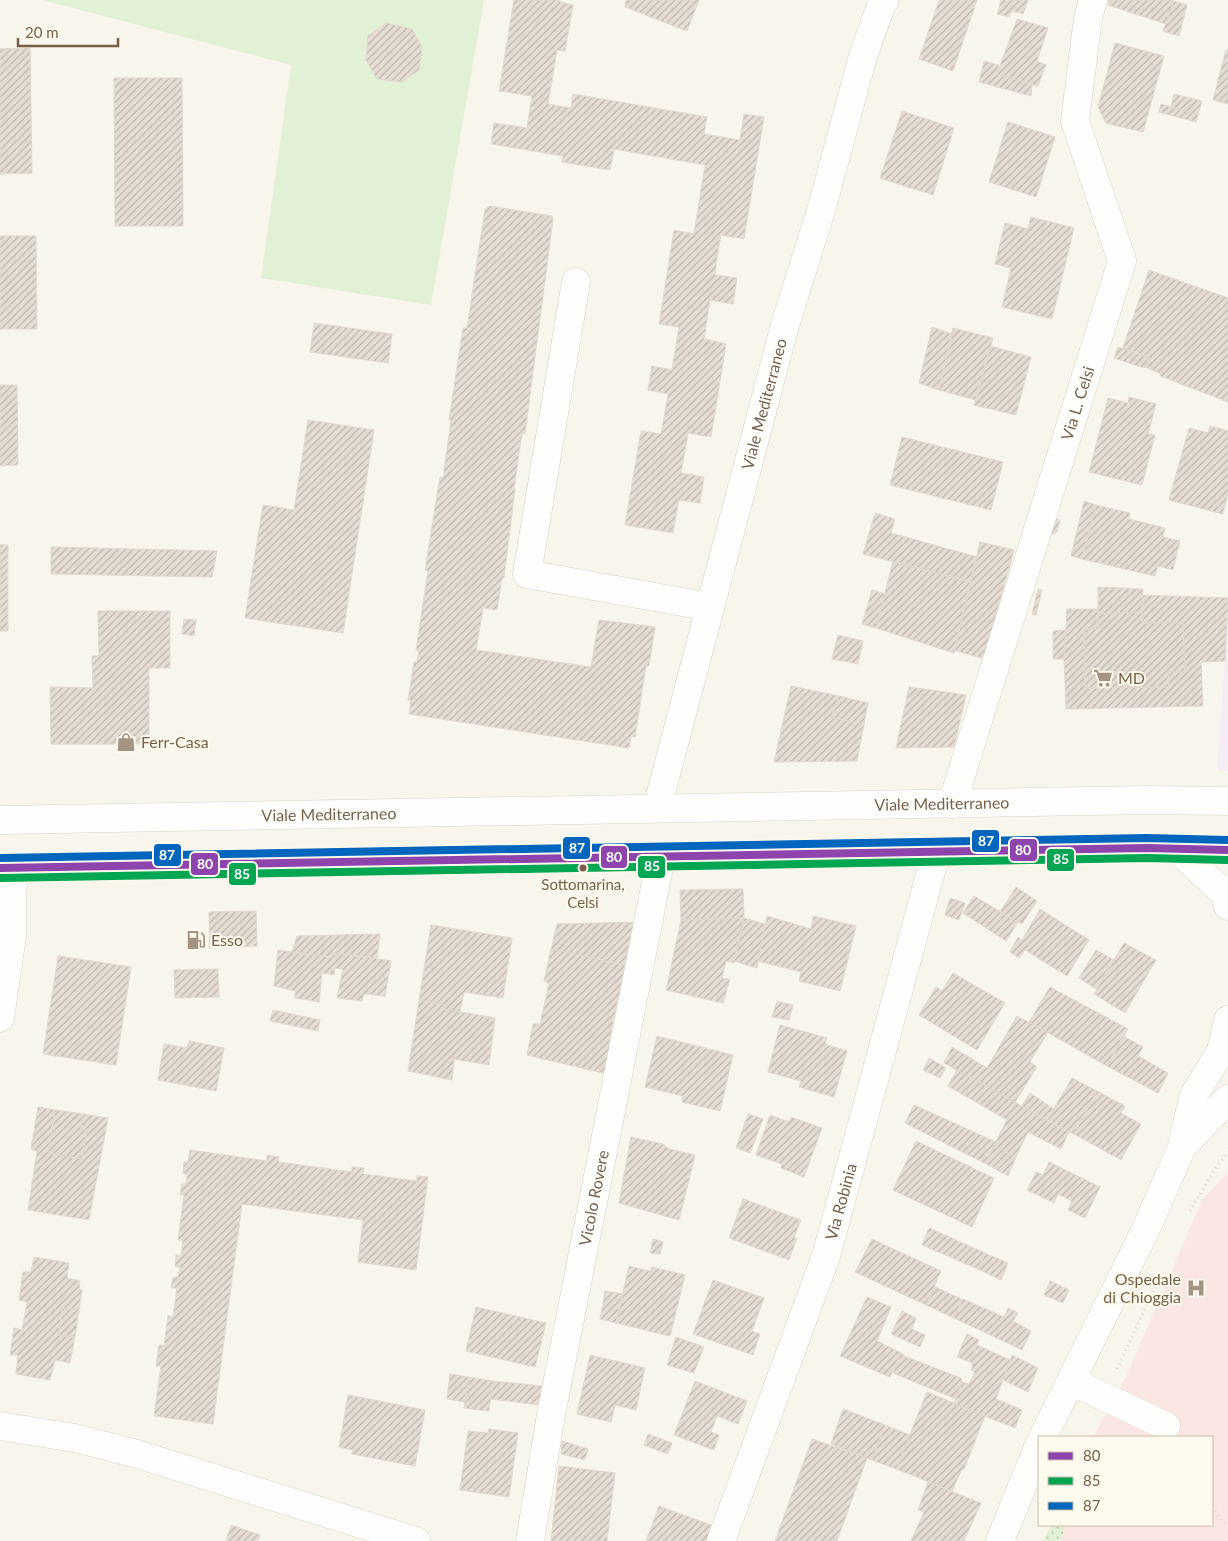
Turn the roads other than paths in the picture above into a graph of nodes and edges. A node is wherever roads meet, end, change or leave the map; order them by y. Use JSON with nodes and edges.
{"nodes":[{"id":1,"x":1094,"y":0,"type":"edge"},
{"id":2,"x":881,"y":1,"type":"edge"},
{"id":3,"x":576,"y":282,"type":"dead end"},
{"id":4,"x":710,"y":607,"type":"junction"},
{"id":5,"x":1228,"y":801,"type":"edge"},
{"id":6,"x":952,"y":804,"type":"junction"},
{"id":7,"x":657,"y":808,"type":"junction"},
{"id":8,"x":0,"y":820,"type":"edge"},
{"id":9,"x":1178,"y":850,"type":"junction"},
{"id":10,"x":1228,"y":850,"type":"edge"},
{"id":11,"x":936,"y":853,"type":"junction"},
{"id":12,"x":661,"y":857,"type":"junction"},
{"id":13,"x":8,"y":868,"type":"edge"},
{"id":14,"x":1228,"y":906,"type":"edge"},
{"id":15,"x":0,"y":1018,"type":"edge"},
{"id":16,"x":1228,"y":1020,"type":"edge"},
{"id":17,"x":1225,"y":1049,"type":"edge"},
{"id":18,"x":1228,"y":1099,"type":"edge"},
{"id":19,"x":1182,"y":1147,"type":"junction"},
{"id":20,"x":1071,"y":1381,"type":"junction"},
{"id":21,"x":0,"y":1426,"type":"edge"},
{"id":22,"x":1166,"y":1426,"type":"dead end"},
{"id":23,"x":1044,"y":1436,"type":"edge"},
{"id":24,"x":1038,"y":1447,"type":"edge"},
{"id":25,"x":416,"y":1541,"type":"edge"},
{"id":26,"x":530,"y":1541,"type":"edge"},
{"id":27,"x":721,"y":1541,"type":"edge"},
{"id":28,"x":1000,"y":1541,"type":"edge"}],
"edges":[{"from":1,"to":6,"type":"street","name":"Via L. Celsi"},
{"from":2,"to":4,"type":"street","name":"Viale Mediterraneo"},
{"from":3,"to":4,"type":"street"},
{"from":4,"to":7,"type":"street","name":"Viale Mediterraneo"},
{"from":5,"to":6,"type":"street","name":"Viale Mediterraneo"},
{"from":6,"to":7,"type":"street","name":"Viale Mediterraneo"},
{"from":7,"to":8,"type":"street","name":"Viale Mediterraneo"},
{"from":9,"to":10,"type":"street"},
{"from":9,"to":11,"type":"street"},
{"from":9,"to":14,"type":"street"},
{"from":11,"to":12,"type":"street"},
{"from":11,"to":27,"type":"street","name":"Via Robinia"},
{"from":12,"to":13,"type":"street"},
{"from":12,"to":26,"type":"street","name":"Vicolo Rovere"},
{"from":13,"to":15,"type":"street"},
{"from":16,"to":17,"type":"street"},
{"from":17,"to":19,"type":"street"},
{"from":18,"to":19,"type":"street"},
{"from":19,"to":20,"type":"street"},
{"from":20,"to":22,"type":"street"},
{"from":20,"to":23,"type":"street"},
{"from":21,"to":25,"type":"street"},
{"from":24,"to":28,"type":"street"}]}
